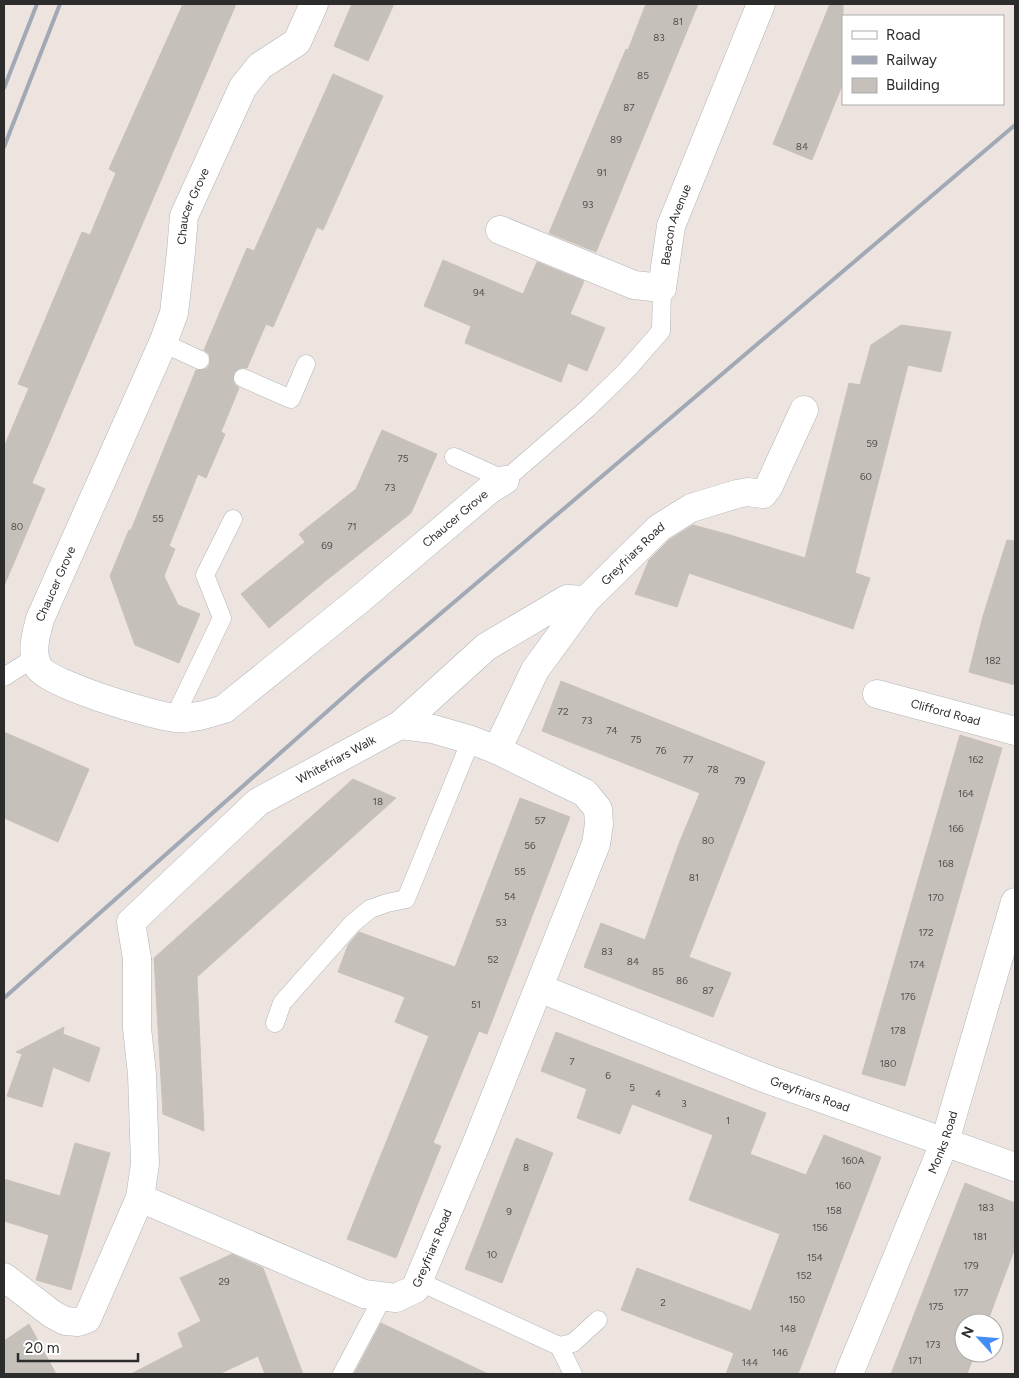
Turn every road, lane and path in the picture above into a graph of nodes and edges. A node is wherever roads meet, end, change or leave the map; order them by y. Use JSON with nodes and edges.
{"nodes":[{"id":1,"x":314,"y":4,"type":"edge"},
{"id":2,"x":761,"y":4,"type":"edge"},
{"id":3,"x":500,"y":230,"type":"dead end"},
{"id":4,"x":662,"y":288,"type":"junction"},
{"id":5,"x":163,"y":343,"type":"junction"},
{"id":6,"x":200,"y":360,"type":"dead end"},
{"id":7,"x":306,"y":364,"type":"dead end"},
{"id":8,"x":243,"y":378,"type":"dead end"},
{"id":9,"x":804,"y":410,"type":"dead end"},
{"id":10,"x":454,"y":457,"type":"dead end"},
{"id":11,"x":505,"y":480,"type":"junction"},
{"id":12,"x":233,"y":519,"type":"dead end"},
{"id":13,"x":586,"y":600,"type":"junction"},
{"id":14,"x":34,"y":658,"type":"junction"},
{"id":15,"x":4,"y":677,"type":"edge"},
{"id":16,"x":877,"y":694,"type":"dead end"},
{"id":17,"x":174,"y":718,"type":"junction"},
{"id":18,"x":400,"y":724,"type":"junction"},
{"id":19,"x":1015,"y":731,"type":"edge"},
{"id":20,"x":471,"y":740,"type":"junction"},
{"id":21,"x":497,"y":750,"type":"junction"},
{"id":22,"x":1015,"y":902,"type":"edge"},
{"id":23,"x":539,"y":988,"type":"junction"},
{"id":24,"x":274,"y":1023,"type":"dead end"},
{"id":25,"x":944,"y":1141,"type":"junction"},
{"id":26,"x":1015,"y":1167,"type":"edge"},
{"id":27,"x":140,"y":1198,"type":"junction"},
{"id":28,"x":4,"y":1277,"type":"edge"},
{"id":29,"x":418,"y":1281,"type":"junction"},
{"id":30,"x":383,"y":1297,"type":"junction"},
{"id":31,"x":598,"y":1320,"type":"dead end"},
{"id":32,"x":559,"y":1346,"type":"junction"},
{"id":33,"x":342,"y":1374,"type":"edge"},
{"id":34,"x":573,"y":1374,"type":"edge"},
{"id":35,"x":848,"y":1374,"type":"edge"}],
"edges":[{"from":1,"to":5,"type":"street","name":"Chaucer Grove"},
{"from":2,"to":4,"type":"street","name":"Beacon Avenue"},
{"from":3,"to":4,"type":"street"},
{"from":4,"to":11,"type":"lane"},
{"from":5,"to":6,"type":"lane"},
{"from":5,"to":14,"type":"street","name":"Chaucer Grove"},
{"from":7,"to":8,"type":"lane"},
{"from":9,"to":13,"type":"street","name":"Greyfriars Road"},
{"from":10,"to":11,"type":"lane"},
{"from":11,"to":17,"type":"street","name":"Chaucer Grove"},
{"from":12,"to":17,"type":"lane"},
{"from":13,"to":18,"type":"street","name":"Whitefriars Walk"},
{"from":13,"to":21,"type":"street","name":"Greyfriars Road"},
{"from":14,"to":15,"type":"lane"},
{"from":14,"to":17,"type":"street","name":"Chaucer Grove"},
{"from":16,"to":19,"type":"street","name":"Clifford Road"},
{"from":18,"to":20,"type":"street","name":"Greyfriars Road"},
{"from":18,"to":27,"type":"street","name":"Whitefriars Walk"},
{"from":20,"to":21,"type":"street","name":"Greyfriars Road"},
{"from":20,"to":24,"type":"lane"},
{"from":21,"to":23,"type":"street","name":"Greyfriars Road"},
{"from":22,"to":25,"type":"street","name":"Monks Road"},
{"from":23,"to":25,"type":"street","name":"Greyfriars Road"},
{"from":23,"to":29,"type":"street","name":"Greyfriars Road"},
{"from":25,"to":26,"type":"street","name":"Greyfriars Road"},
{"from":25,"to":35,"type":"street","name":"Monks Road"},
{"from":27,"to":28,"type":"street"},
{"from":27,"to":30,"type":"street","name":"Greyfriars Road"},
{"from":29,"to":30,"type":"street","name":"Greyfriars Road"},
{"from":29,"to":32,"type":"lane"},
{"from":30,"to":33,"type":"lane"},
{"from":31,"to":32,"type":"lane"},
{"from":32,"to":34,"type":"lane"}]}
